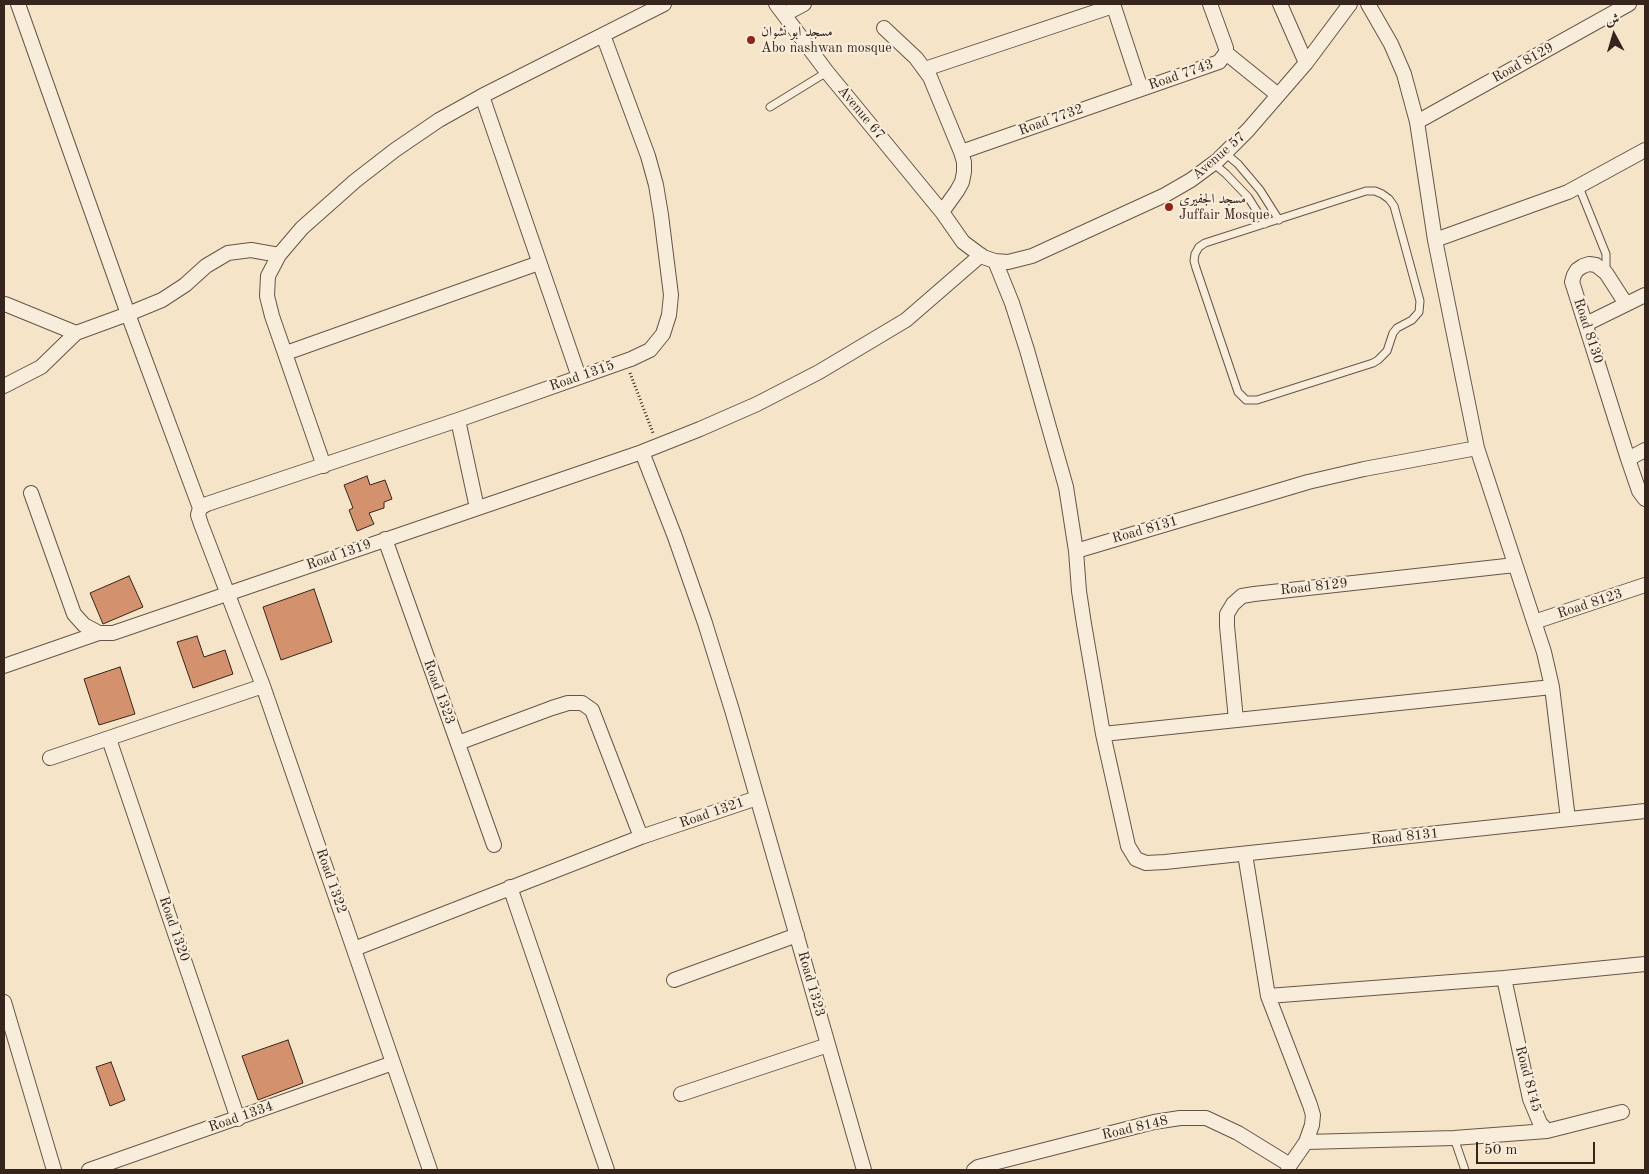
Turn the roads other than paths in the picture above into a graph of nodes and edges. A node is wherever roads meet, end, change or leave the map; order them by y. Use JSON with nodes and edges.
{"nodes":[{"id":1,"x":18,"y":4,"type":"edge"},
{"id":2,"x":664,"y":4,"type":"edge"},
{"id":3,"x":804,"y":4,"type":"edge"},
{"id":4,"x":1210,"y":4,"type":"edge"},
{"id":5,"x":1280,"y":4,"type":"edge"},
{"id":6,"x":1350,"y":4,"type":"edge"},
{"id":7,"x":1368,"y":4,"type":"edge"},
{"id":8,"x":1629,"y":4,"type":"edge"},
{"id":9,"x":1113,"y":5,"type":"edge"},
{"id":10,"x":781,"y":9,"type":"edge"},
{"id":11,"x":884,"y":28,"type":"dead end"},
{"id":12,"x":603,"y":35,"type":"junction"},
{"id":13,"x":1226,"y":53,"type":"junction"},
{"id":14,"x":1306,"y":63,"type":"junction"},
{"id":15,"x":925,"y":69,"type":"junction"},
{"id":16,"x":827,"y":72,"type":"junction"},
{"id":17,"x":1141,"y":89,"type":"junction"},
{"id":18,"x":1278,"y":95,"type":"junction"},
{"id":19,"x":482,"y":96,"type":"junction"},
{"id":20,"x":770,"y":107,"type":"dead end"},
{"id":21,"x":1417,"y":122,"type":"junction"},
{"id":22,"x":1645,"y":150,"type":"edge"},
{"id":23,"x":961,"y":152,"type":"junction"},
{"id":24,"x":1225,"y":152,"type":"junction"},
{"id":25,"x":1213,"y":163,"type":"junction"},
{"id":26,"x":1579,"y":187,"type":"junction"},
{"id":27,"x":945,"y":216,"type":"junction"},
{"id":28,"x":1279,"y":220,"type":"junction"},
{"id":29,"x":1265,"y":224,"type":"junction"},
{"id":30,"x":1435,"y":240,"type":"junction"},
{"id":31,"x":1042,"y":250,"type":"junction"},
{"id":32,"x":279,"y":255,"type":"junction"},
{"id":33,"x":982,"y":255,"type":"junction"},
{"id":34,"x":995,"y":261,"type":"junction"},
{"id":35,"x":539,"y":263,"type":"junction"},
{"id":36,"x":1606,"y":273,"type":"junction"},
{"id":37,"x":1645,"y":295,"type":"edge"},
{"id":38,"x":5,"y":304,"type":"dead end"},
{"id":39,"x":1626,"y":304,"type":"junction"},
{"id":40,"x":128,"y":314,"type":"junction"},
{"id":41,"x":1586,"y":324,"type":"junction"},
{"id":42,"x":76,"y":333,"type":"junction"},
{"id":43,"x":286,"y":353,"type":"junction"},
{"id":44,"x":579,"y":377,"type":"junction"},
{"id":45,"x":4,"y":386,"type":"edge"},
{"id":46,"x":458,"y":420,"type":"junction"},
{"id":47,"x":1477,"y":448,"type":"junction"},
{"id":48,"x":1645,"y":450,"type":"edge"},
{"id":49,"x":642,"y":452,"type":"junction"},
{"id":50,"x":1628,"y":459,"type":"junction"},
{"id":51,"x":324,"y":466,"type":"junction"},
{"id":52,"x":31,"y":493,"type":"dead end"},
{"id":53,"x":1645,"y":499,"type":"edge"},
{"id":54,"x":200,"y":508,"type":"junction"},
{"id":55,"x":477,"y":508,"type":"junction"},
{"id":56,"x":384,"y":539,"type":"junction"},
{"id":57,"x":1076,"y":551,"type":"junction"},
{"id":58,"x":1515,"y":565,"type":"junction"},
{"id":59,"x":1645,"y":585,"type":"edge"},
{"id":60,"x":227,"y":593,"type":"junction"},
{"id":61,"x":1534,"y":622,"type":"junction"},
{"id":62,"x":99,"y":633,"type":"junction"},
{"id":63,"x":4,"y":666,"type":"edge"},
{"id":64,"x":263,"y":686,"type":"junction"},
{"id":65,"x":1552,"y":687,"type":"junction"},
{"id":66,"x":1236,"y":720,"type":"junction"},
{"id":67,"x":1103,"y":734,"type":"junction"},
{"id":68,"x":109,"y":739,"type":"junction"},
{"id":69,"x":458,"y":743,"type":"junction"},
{"id":70,"x":50,"y":758,"type":"dead end"},
{"id":71,"x":757,"y":798,"type":"junction"},
{"id":72,"x":1645,"y":811,"type":"edge"},
{"id":73,"x":1568,"y":819,"type":"junction"},
{"id":74,"x":641,"y":837,"type":"junction"},
{"id":75,"x":494,"y":845,"type":"dead end"},
{"id":76,"x":1245,"y":854,"type":"junction"},
{"id":77,"x":510,"y":887,"type":"junction"},
{"id":78,"x":797,"y":934,"type":"junction"},
{"id":79,"x":354,"y":949,"type":"junction"},
{"id":80,"x":1645,"y":964,"type":"edge"},
{"id":81,"x":1504,"y":978,"type":"junction"},
{"id":82,"x":674,"y":980,"type":"dead end"},
{"id":83,"x":1268,"y":996,"type":"junction"},
{"id":84,"x":4,"y":1002,"type":"edge"},
{"id":85,"x":828,"y":1045,"type":"junction"},
{"id":86,"x":393,"y":1063,"type":"junction"},
{"id":87,"x":681,"y":1094,"type":"dead end"},
{"id":88,"x":1622,"y":1112,"type":"dead end"},
{"id":89,"x":238,"y":1119,"type":"junction"},
{"id":90,"x":1547,"y":1131,"type":"junction"},
{"id":91,"x":1454,"y":1138,"type":"junction"},
{"id":92,"x":1306,"y":1142,"type":"junction"},
{"id":93,"x":1289,"y":1167,"type":"edge"},
{"id":94,"x":54,"y":1170,"type":"edge"},
{"id":95,"x":89,"y":1170,"type":"edge"},
{"id":96,"x":430,"y":1170,"type":"edge"},
{"id":97,"x":607,"y":1170,"type":"edge"},
{"id":98,"x":864,"y":1170,"type":"edge"},
{"id":99,"x":974,"y":1170,"type":"edge"},
{"id":100,"x":1466,"y":1170,"type":"edge"}],
"edges":[{"from":1,"to":40,"type":"street","name":"Road 1322"},
{"from":2,"to":12,"type":"street"},
{"from":3,"to":10,"type":"street"},
{"from":4,"to":13,"type":"street","name":"Road 7743"},
{"from":5,"to":14,"type":"street"},
{"from":6,"to":14,"type":"street","name":"Avenue 57"},
{"from":7,"to":21,"type":"street"},
{"from":8,"to":21,"type":"street","name":"Road 8129"},
{"from":9,"to":15,"type":"street"},
{"from":9,"to":17,"type":"street"},
{"from":10,"to":16,"type":"street","name":"Avenue 67"},
{"from":11,"to":15,"type":"street"},
{"from":12,"to":19,"type":"street"},
{"from":12,"to":44,"type":"street","name":"Road 1315"},
{"from":13,"to":17,"type":"street","name":"Road 7743"},
{"from":13,"to":18,"type":"street"},
{"from":14,"to":18,"type":"street","name":"Avenue 57"},
{"from":15,"to":23,"type":"street"},
{"from":16,"to":20,"type":"lane"},
{"from":16,"to":27,"type":"street","name":"Avenue 67"},
{"from":17,"to":23,"type":"street","name":"Road 7732"},
{"from":18,"to":24,"type":"street","name":"Avenue 57"},
{"from":19,"to":32,"type":"street"},
{"from":19,"to":35,"type":"street"},
{"from":21,"to":30,"type":"street"},
{"from":22,"to":26,"type":"street"},
{"from":23,"to":27,"type":"street"},
{"from":24,"to":25,"type":"street","name":"Avenue 57"},
{"from":24,"to":28,"type":"lane"},
{"from":25,"to":29,"type":"lane"},
{"from":25,"to":31,"type":"street","name":"Avenue 57"},
{"from":26,"to":30,"type":"street"},
{"from":26,"to":36,"type":"lane"},
{"from":27,"to":31,"type":"street","name":"Avenue 67"},
{"from":27,"to":33,"type":"street","name":"Avenue 67"},
{"from":28,"to":29,"type":"lane"},
{"from":28,"to":29,"type":"lane"},
{"from":30,"to":47,"type":"street"},
{"from":31,"to":34,"type":"street","name":"Avenue 67"},
{"from":32,"to":40,"type":"street"},
{"from":32,"to":43,"type":"street"},
{"from":33,"to":34,"type":"street","name":"Avenue 67"},
{"from":33,"to":49,"type":"street","name":"Road 1319"},
{"from":34,"to":57,"type":"street"},
{"from":35,"to":43,"type":"street"},
{"from":35,"to":44,"type":"street"},
{"from":36,"to":39,"type":"street"},
{"from":36,"to":41,"type":"street","name":"Road 8130"},
{"from":37,"to":39,"type":"street"},
{"from":38,"to":42,"type":"street"},
{"from":39,"to":41,"type":"street"},
{"from":40,"to":42,"type":"street"},
{"from":40,"to":54,"type":"street","name":"Road 1322"},
{"from":41,"to":50,"type":"street","name":"Road 8130"},
{"from":42,"to":45,"type":"street"},
{"from":43,"to":51,"type":"street"},
{"from":44,"to":46,"type":"street","name":"Road 1315"},
{"from":46,"to":51,"type":"street","name":"Road 1315"},
{"from":46,"to":55,"type":"street"},
{"from":47,"to":57,"type":"street","name":"Road 8131"},
{"from":47,"to":58,"type":"street"},
{"from":48,"to":50,"type":"street"},
{"from":49,"to":55,"type":"street","name":"Road 1319"},
{"from":49,"to":71,"type":"street","name":"Road 1321"},
{"from":50,"to":53,"type":"street","name":"Road 8130"},
{"from":51,"to":54,"type":"street","name":"Road 1315"},
{"from":52,"to":62,"type":"street"},
{"from":54,"to":60,"type":"street","name":"Road 1322"},
{"from":55,"to":56,"type":"street","name":"Road 1319"},
{"from":56,"to":60,"type":"street","name":"Road 1319"},
{"from":56,"to":69,"type":"street","name":"Road 1323"},
{"from":57,"to":67,"type":"street"},
{"from":58,"to":61,"type":"street"},
{"from":58,"to":66,"type":"street","name":"Road 8129"},
{"from":59,"to":61,"type":"street","name":"Road 8123"},
{"from":60,"to":62,"type":"street","name":"Road 1319"},
{"from":60,"to":64,"type":"street","name":"Road 1322"},
{"from":61,"to":65,"type":"street"},
{"from":62,"to":63,"type":"street","name":"Road 1319"},
{"from":64,"to":68,"type":"street"},
{"from":64,"to":79,"type":"street","name":"Road 1322"},
{"from":65,"to":66,"type":"street"},
{"from":65,"to":73,"type":"street"},
{"from":66,"to":67,"type":"street"},
{"from":67,"to":76,"type":"street","name":"Road 8131"},
{"from":68,"to":70,"type":"street"},
{"from":68,"to":89,"type":"street","name":"Road 1320"},
{"from":69,"to":74,"type":"street"},
{"from":69,"to":75,"type":"street","name":"Road 1323"},
{"from":71,"to":74,"type":"street","name":"Road 1321"},
{"from":71,"to":78,"type":"street","name":"Road 1323"},
{"from":72,"to":73,"type":"street","name":"Road 8131"},
{"from":73,"to":76,"type":"street","name":"Road 8131"},
{"from":74,"to":77,"type":"street","name":"Road 1321"},
{"from":76,"to":83,"type":"street"},
{"from":77,"to":79,"type":"street","name":"Road 1321"},
{"from":77,"to":97,"type":"street"},
{"from":78,"to":82,"type":"street"},
{"from":78,"to":85,"type":"street","name":"Road 1323"},
{"from":79,"to":86,"type":"street","name":"Road 1322"},
{"from":80,"to":81,"type":"street"},
{"from":81,"to":83,"type":"street"},
{"from":81,"to":90,"type":"street","name":"Road 8145"},
{"from":83,"to":92,"type":"street"},
{"from":84,"to":94,"type":"street"},
{"from":85,"to":87,"type":"street"},
{"from":85,"to":98,"type":"street","name":"Road 1323"},
{"from":86,"to":89,"type":"street","name":"Road 1334"},
{"from":86,"to":96,"type":"street","name":"Road 1322"},
{"from":88,"to":90,"type":"street"},
{"from":89,"to":95,"type":"street","name":"Road 1334"},
{"from":90,"to":91,"type":"street"},
{"from":91,"to":92,"type":"street"},
{"from":91,"to":100,"type":"lane"},
{"from":92,"to":93,"type":"street"},
{"from":93,"to":99,"type":"street","name":"Road 8148"}]}
